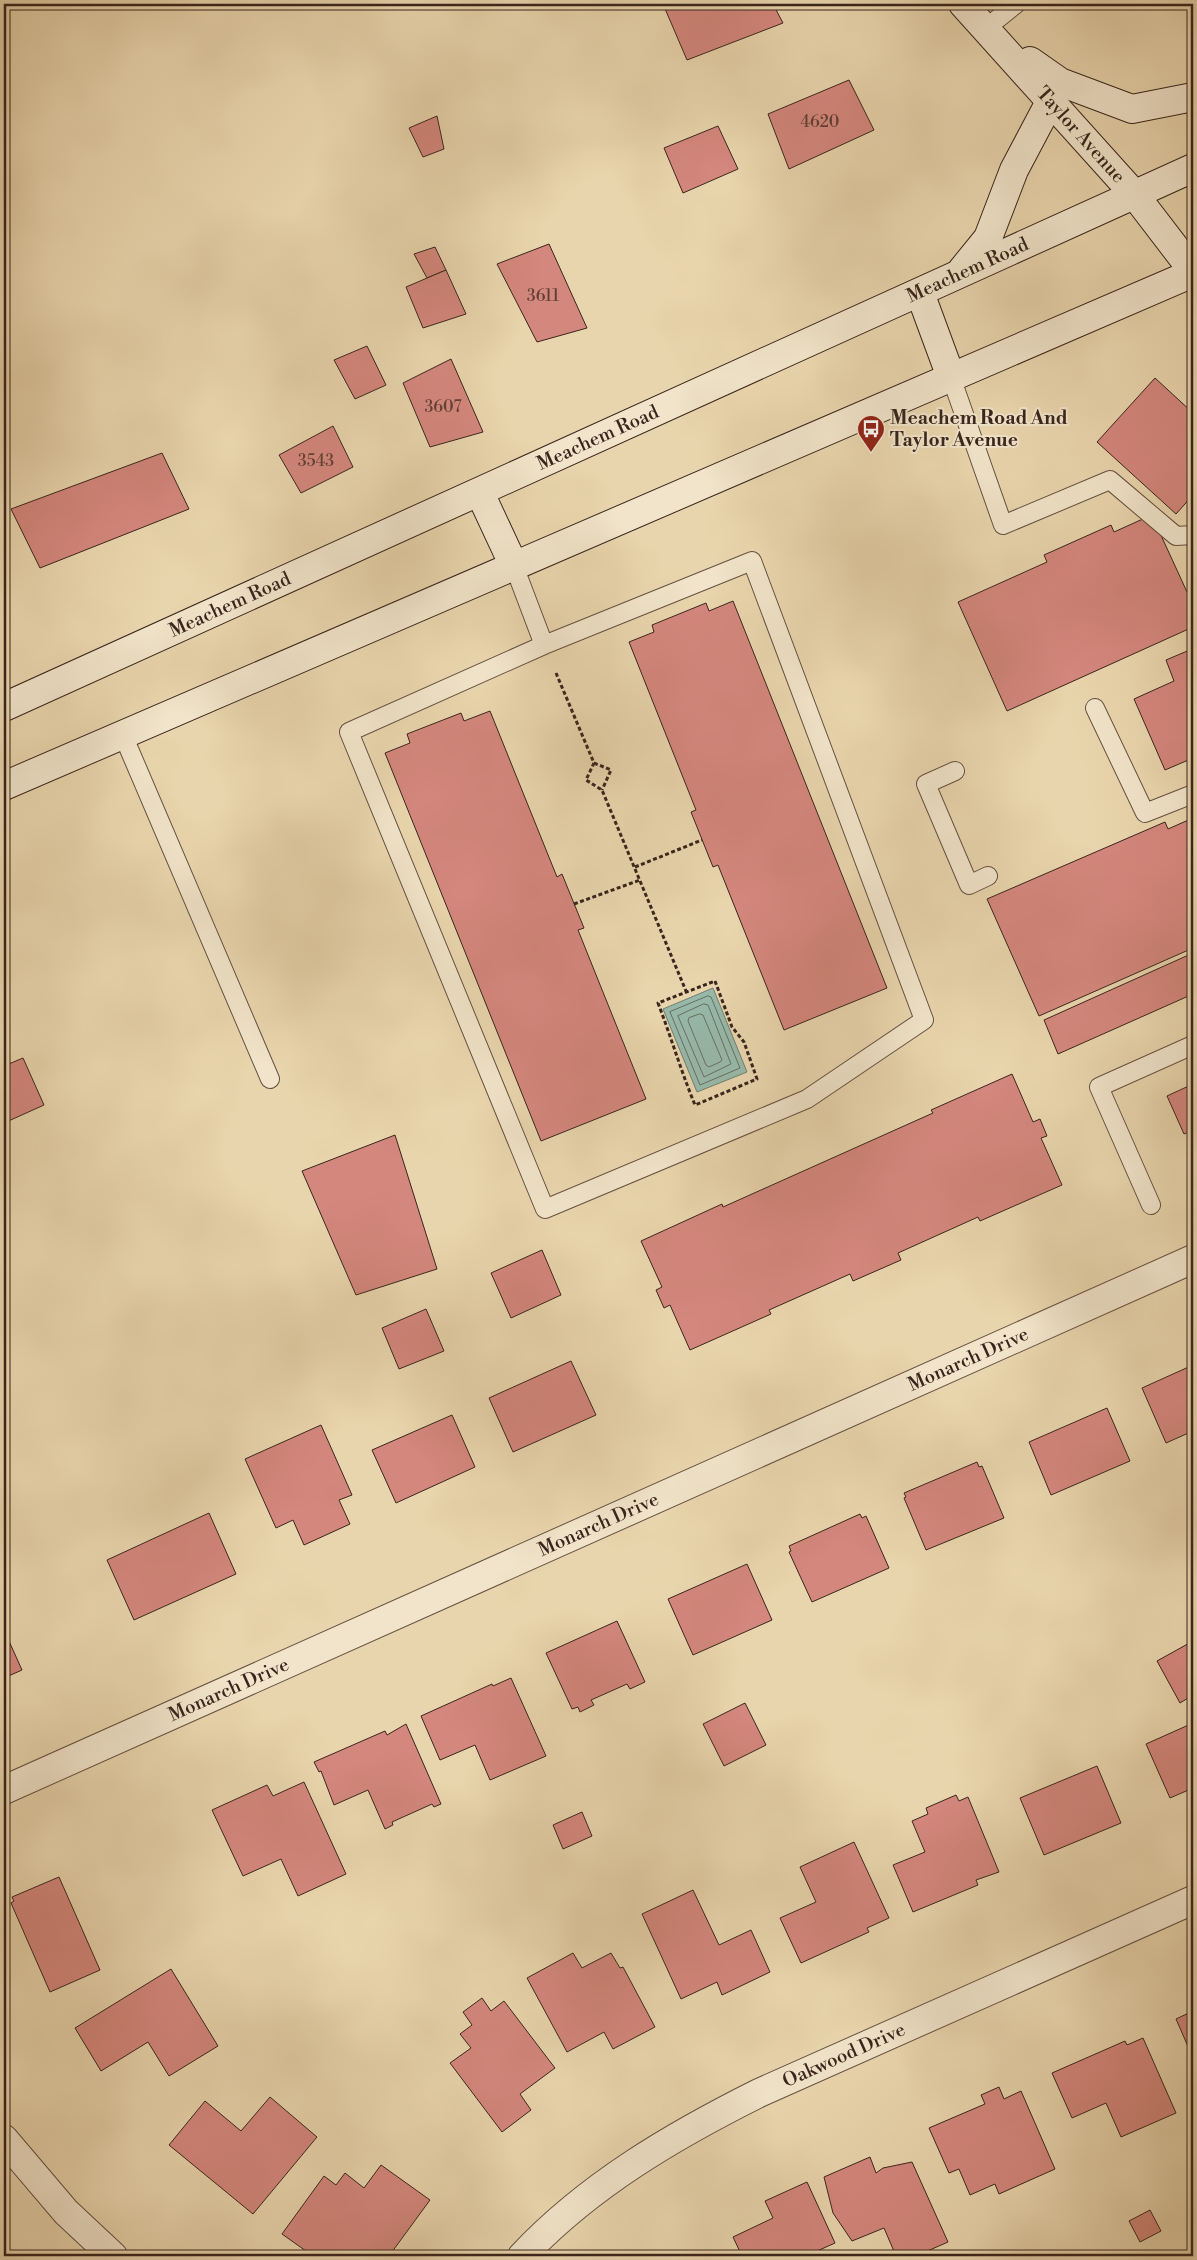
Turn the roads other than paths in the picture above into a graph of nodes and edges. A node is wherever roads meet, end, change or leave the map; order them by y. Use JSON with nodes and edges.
{"nodes":[{"id":1,"x":963,"y":4,"type":"edge"},
{"id":2,"x":1016,"y":4,"type":"edge"},
{"id":3,"x":986,"y":29,"type":"junction"},
{"id":4,"x":1193,"y":97,"type":"edge"},
{"id":5,"x":1051,"y":100,"type":"junction"},
{"id":6,"x":1193,"y":168,"type":"edge"},
{"id":7,"x":1134,"y":194,"type":"junction"},
{"id":8,"x":1193,"y":272,"type":"edge"},
{"id":9,"x":959,"y":275,"type":"junction"},
{"id":10,"x":920,"y":293,"type":"junction"},
{"id":11,"x":951,"y":377,"type":"junction"},
{"id":12,"x":480,"y":493,"type":"junction"},
{"id":13,"x":1193,"y":535,"type":"edge"},
{"id":14,"x":514,"y":566,"type":"junction"},
{"id":15,"x":544,"y":645,"type":"junction"},
{"id":16,"x":4,"y":707,"type":"edge"},
{"id":17,"x":1095,"y":708,"type":"dead end"},
{"id":18,"x":123,"y":735,"type":"junction"},
{"id":19,"x":955,"y":771,"type":"dead end"},
{"id":20,"x":4,"y":786,"type":"edge"},
{"id":21,"x":1193,"y":794,"type":"edge"},
{"id":22,"x":988,"y":876,"type":"dead end"},
{"id":23,"x":1193,"y":1045,"type":"edge"},
{"id":24,"x":270,"y":1079,"type":"dead end"},
{"id":25,"x":1151,"y":1205,"type":"dead end"},
{"id":26,"x":1193,"y":1259,"type":"edge"},
{"id":27,"x":4,"y":1790,"type":"edge"},
{"id":28,"x":1193,"y":1900,"type":"edge"},
{"id":29,"x":4,"y":2139,"type":"edge"},
{"id":30,"x":113,"y":2256,"type":"edge"},
{"id":31,"x":522,"y":2256,"type":"edge"}],
"edges":[{"from":1,"to":3,"type":"street","name":"Taylor Avenue"},
{"from":2,"to":3,"type":"lane"},
{"from":3,"to":4,"type":"street"},
{"from":3,"to":5,"type":"street","name":"Taylor Avenue"},
{"from":5,"to":7,"type":"street","name":"Taylor Avenue"},
{"from":5,"to":9,"type":"street"},
{"from":6,"to":7,"type":"street","name":"Meachem Road"},
{"from":7,"to":8,"type":"street","name":"Taylor Avenue"},
{"from":7,"to":9,"type":"street","name":"Meachem Road"},
{"from":8,"to":11,"type":"street"},
{"from":9,"to":10,"type":"street","name":"Meachem Road"},
{"from":10,"to":11,"type":"street"},
{"from":10,"to":12,"type":"street","name":"Meachem Road"},
{"from":11,"to":13,"type":"lane"},
{"from":11,"to":14,"type":"street"},
{"from":12,"to":14,"type":"street"},
{"from":12,"to":16,"type":"street","name":"Meachem Road"},
{"from":14,"to":15,"type":"lane"},
{"from":14,"to":18,"type":"street"},
{"from":15,"to":15,"type":"lane"},
{"from":17,"to":21,"type":"lane"},
{"from":18,"to":20,"type":"street"},
{"from":18,"to":24,"type":"lane"},
{"from":19,"to":22,"type":"lane"},
{"from":23,"to":25,"type":"lane"},
{"from":26,"to":27,"type":"street","name":"Monarch Drive"},
{"from":28,"to":31,"type":"street","name":"Oakwood Drive"},
{"from":29,"to":30,"type":"street"}]}
